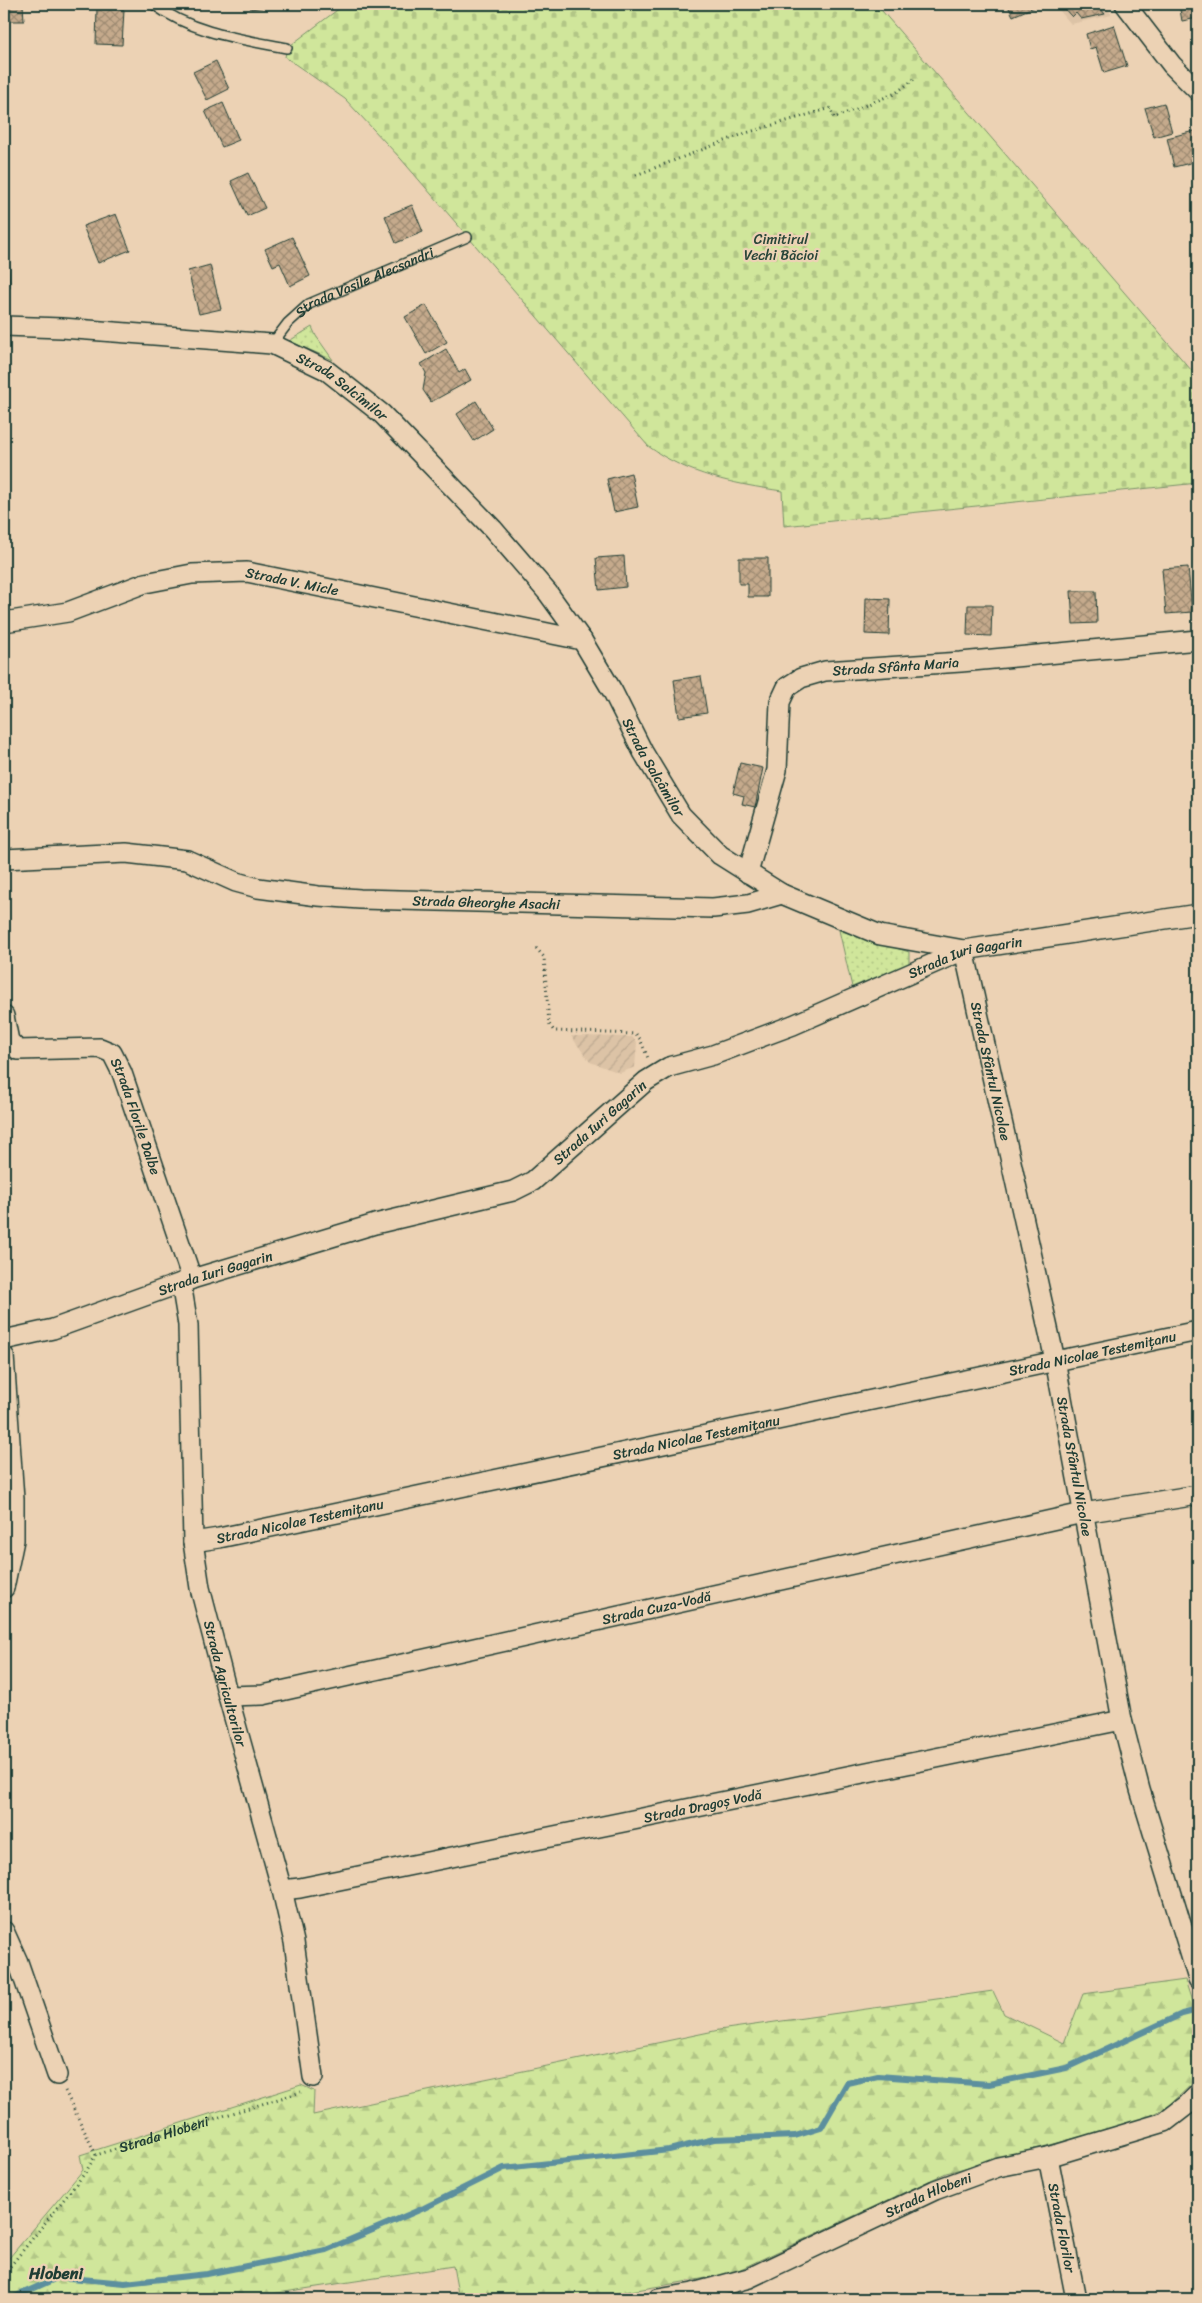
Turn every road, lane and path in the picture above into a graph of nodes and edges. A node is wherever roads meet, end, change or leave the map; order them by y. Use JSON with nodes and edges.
{"nodes":[{"id":1,"x":153,"y":4,"type":"edge"},
{"id":2,"x":706,"y":4,"type":"edge"},
{"id":3,"x":1125,"y":4,"type":"edge"},
{"id":4,"x":714,"y":8,"type":"dead end"},
{"id":5,"x":287,"y":48,"type":"dead end"},
{"id":6,"x":916,"y":77,"type":"dead end"},
{"id":7,"x":1198,"y":90,"type":"edge"},
{"id":8,"x":636,"y":175,"type":"dead end"},
{"id":9,"x":467,"y":237,"type":"dead end"},
{"id":10,"x":4,"y":326,"type":"edge"},
{"id":11,"x":272,"y":344,"type":"junction"},
{"id":12,"x":4,"y":622,"type":"edge"},
{"id":13,"x":582,"y":640,"type":"junction"},
{"id":14,"x":1198,"y":640,"type":"edge"},
{"id":15,"x":4,"y":859,"type":"edge"},
{"id":16,"x":748,"y":873,"type":"junction"},
{"id":17,"x":782,"y":894,"type":"junction"},
{"id":18,"x":1198,"y":914,"type":"edge"},
{"id":19,"x":536,"y":948,"type":"dead end"},
{"id":20,"x":964,"y":950,"type":"junction"},
{"id":21,"x":4,"y":1016,"type":"edge"},
{"id":22,"x":655,"y":1075,"type":"junction"},
{"id":23,"x":187,"y":1281,"type":"junction"},
{"id":24,"x":1198,"y":1331,"type":"edge"},
{"id":25,"x":4,"y":1340,"type":"edge"},
{"id":26,"x":4,"y":1356,"type":"edge"},
{"id":27,"x":1055,"y":1360,"type":"junction"},
{"id":28,"x":1198,"y":1495,"type":"edge"},
{"id":29,"x":1083,"y":1513,"type":"junction"},
{"id":30,"x":193,"y":1542,"type":"junction"},
{"id":31,"x":4,"y":1588,"type":"edge"},
{"id":32,"x":228,"y":1696,"type":"junction"},
{"id":33,"x":1122,"y":1720,"type":"junction"},
{"id":34,"x":282,"y":1890,"type":"junction"},
{"id":35,"x":4,"y":1931,"type":"edge"},
{"id":36,"x":1198,"y":1979,"type":"edge"},
{"id":37,"x":57,"y":2075,"type":"joint"},
{"id":38,"x":313,"y":2077,"type":"joint"},
{"id":39,"x":1198,"y":2094,"type":"edge"},
{"id":40,"x":96,"y":2155,"type":"junction"},
{"id":41,"x":1048,"y":2157,"type":"junction"},
{"id":42,"x":4,"y":2274,"type":"edge"},
{"id":43,"x":658,"y":2299,"type":"edge"},
{"id":44,"x":1076,"y":2299,"type":"edge"}],
"edges":[{"from":1,"to":5,"type":"lane"},
{"from":2,"to":4,"type":"path"},
{"from":3,"to":7,"type":"street"},
{"from":6,"to":8,"type":"path"},
{"from":9,"to":11,"type":"lane","name":"Strada Vasile Alecsandri"},
{"from":10,"to":11,"type":"street","name":"Strada Salcîmilor"},
{"from":11,"to":13,"type":"street","name":"Strada Salcîmilor"},
{"from":12,"to":13,"type":"street","name":"Strada V. Micle"},
{"from":13,"to":16,"type":"street","name":"Strada Salcâmilor"},
{"from":14,"to":16,"type":"street","name":"Strada Sfânta Maria"},
{"from":15,"to":17,"type":"street","name":"Strada Gheorghe Asachi"},
{"from":16,"to":17,"type":"street"},
{"from":17,"to":20,"type":"street"},
{"from":18,"to":20,"type":"street","name":"Strada Iuri Gagarin"},
{"from":19,"to":22,"type":"path"},
{"from":20,"to":22,"type":"street","name":"Strada Iuri Gagarin"},
{"from":20,"to":27,"type":"street","name":"Strada Sfântul Nicolae"},
{"from":21,"to":23,"type":"street","name":"Strada Florile Dalbe"},
{"from":22,"to":23,"type":"street","name":"Strada Iuri Gagarin"},
{"from":23,"to":25,"type":"street","name":"Strada Iuri Gagarin"},
{"from":23,"to":30,"type":"street","name":"Strada Agricultorilor"},
{"from":24,"to":27,"type":"street","name":"Strada Nicolae Testemițanu"},
{"from":26,"to":31,"type":"street"},
{"from":27,"to":29,"type":"street","name":"Strada Sfântul Nicolae"},
{"from":27,"to":30,"type":"street","name":"Strada Nicolae Testemițanu"},
{"from":28,"to":29,"type":"street","name":"Strada Cuza-Vodă"},
{"from":29,"to":32,"type":"street","name":"Strada Cuza-Vodă"},
{"from":29,"to":33,"type":"street","name":"Strada Sfântul Nicolae"},
{"from":30,"to":32,"type":"street","name":"Strada Agricultorilor"},
{"from":32,"to":34,"type":"street","name":"Strada Agricultorilor"},
{"from":33,"to":34,"type":"street","name":"Strada Dragoș Vodă"},
{"from":33,"to":36,"type":"street","name":"Strada Sfântul Nicolae"},
{"from":34,"to":38,"type":"street","name":"Strada Agricultorilor"},
{"from":35,"to":37,"type":"street"},
{"from":37,"to":40,"type":"path"},
{"from":38,"to":40,"type":"path","name":"Strada Hlobeni"},
{"from":39,"to":41,"type":"street","name":"Strada Hlobeni"},
{"from":40,"to":42,"type":"path"},
{"from":41,"to":43,"type":"street","name":"Strada Hlobeni"},
{"from":41,"to":44,"type":"street","name":"Strada Florilor"}]}
